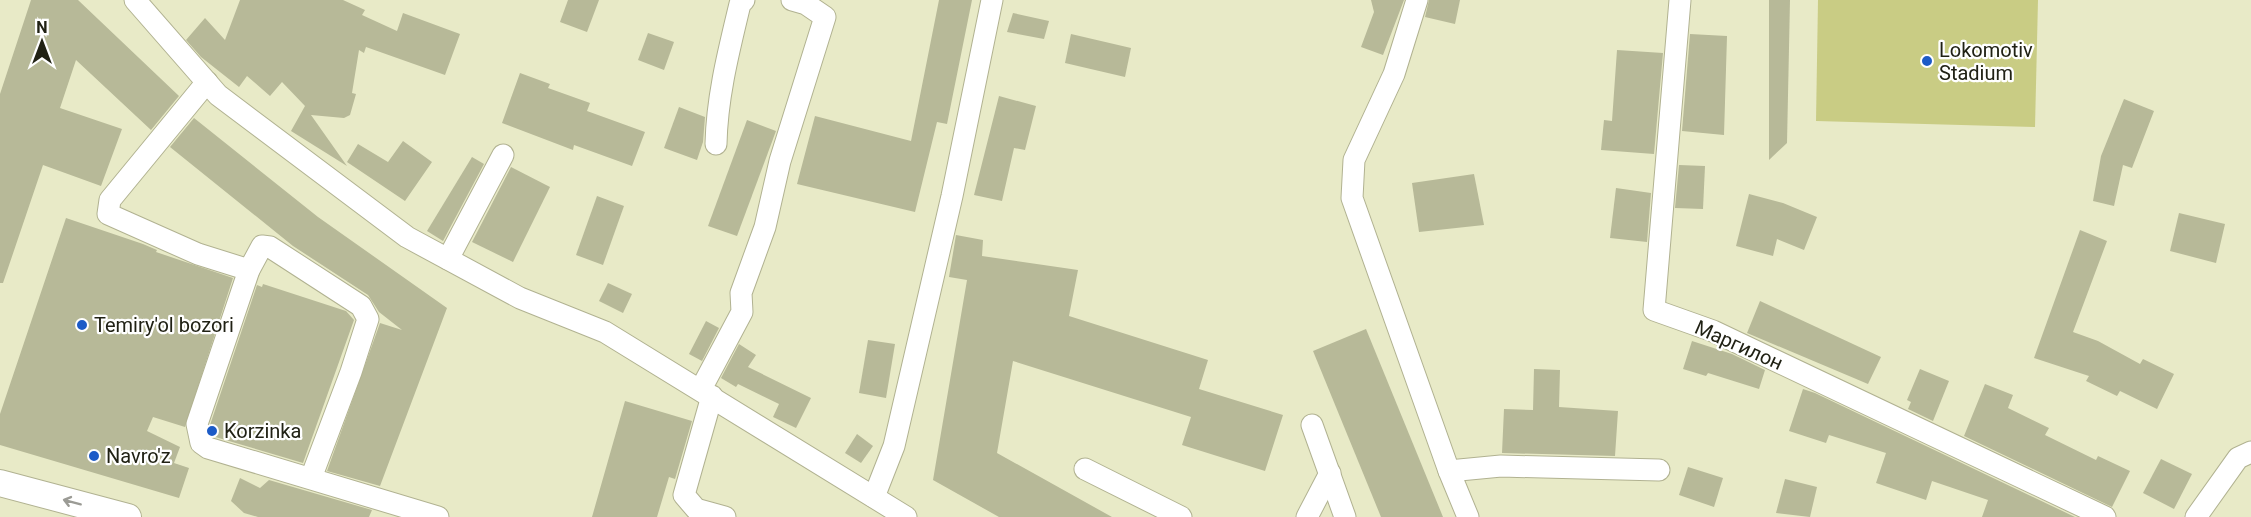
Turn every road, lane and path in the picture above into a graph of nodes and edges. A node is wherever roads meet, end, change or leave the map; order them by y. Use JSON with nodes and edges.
{"nodes":[{"id":1,"x":744,"y":0,"type":"edge"},
{"id":2,"x":792,"y":0,"type":"edge"},
{"id":3,"x":992,"y":0,"type":"edge"},
{"id":4,"x":1417,"y":0,"type":"edge"},
{"id":5,"x":1680,"y":0,"type":"edge"},
{"id":6,"x":138,"y":1,"type":"edge"},
{"id":7,"x":207,"y":82,"type":"junction"},
{"id":8,"x":716,"y":144,"type":"dead end"},
{"id":9,"x":503,"y":155,"type":"dead end"},
{"id":10,"x":448,"y":259,"type":"junction"},
{"id":11,"x":249,"y":270,"type":"junction"},
{"id":12,"x":707,"y":393,"type":"junction"},
{"id":13,"x":1312,"y":424,"type":"dead end"},
{"id":14,"x":2251,"y":452,"type":"edge"},
{"id":15,"x":1085,"y":469,"type":"dead end"},
{"id":16,"x":1659,"y":470,"type":"dead end"},
{"id":17,"x":1449,"y":471,"type":"junction"},
{"id":18,"x":1330,"y":473,"type":"junction"},
{"id":19,"x":311,"y":478,"type":"junction"},
{"id":20,"x":0,"y":483,"type":"edge"},
{"id":21,"x":874,"y":497,"type":"junction"},
{"id":22,"x":128,"y":517,"type":"edge"},
{"id":23,"x":438,"y":517,"type":"edge"},
{"id":24,"x":725,"y":517,"type":"edge"},
{"id":25,"x":906,"y":517,"type":"edge"},
{"id":26,"x":1180,"y":517,"type":"edge"},
{"id":27,"x":1307,"y":517,"type":"edge"},
{"id":28,"x":1345,"y":517,"type":"edge"},
{"id":29,"x":1468,"y":517,"type":"edge"},
{"id":30,"x":2105,"y":517,"type":"edge"},
{"id":31,"x":2196,"y":517,"type":"edge"}],
"edges":[{"from":1,"to":8,"type":"street"},
{"from":2,"to":12,"type":"street"},
{"from":3,"to":21,"type":"street"},
{"from":4,"to":17,"type":"street"},
{"from":5,"to":30,"type":"street","name":"Маргилон"},
{"from":6,"to":7,"type":"street"},
{"from":7,"to":10,"type":"street"},
{"from":7,"to":11,"type":"street"},
{"from":9,"to":10,"type":"street"},
{"from":10,"to":12,"type":"street"},
{"from":11,"to":19,"type":"street"},
{"from":11,"to":19,"type":"street"},
{"from":12,"to":21,"type":"street"},
{"from":12,"to":24,"type":"street"},
{"from":13,"to":18,"type":"street"},
{"from":14,"to":31,"type":"street"},
{"from":15,"to":26,"type":"street"},
{"from":16,"to":17,"type":"street"},
{"from":17,"to":29,"type":"street"},
{"from":18,"to":27,"type":"street"},
{"from":18,"to":28,"type":"street"},
{"from":19,"to":23,"type":"street"},
{"from":22,"to":20,"type":"main road","one_way":true},
{"from":21,"to":25,"type":"street"}]}
